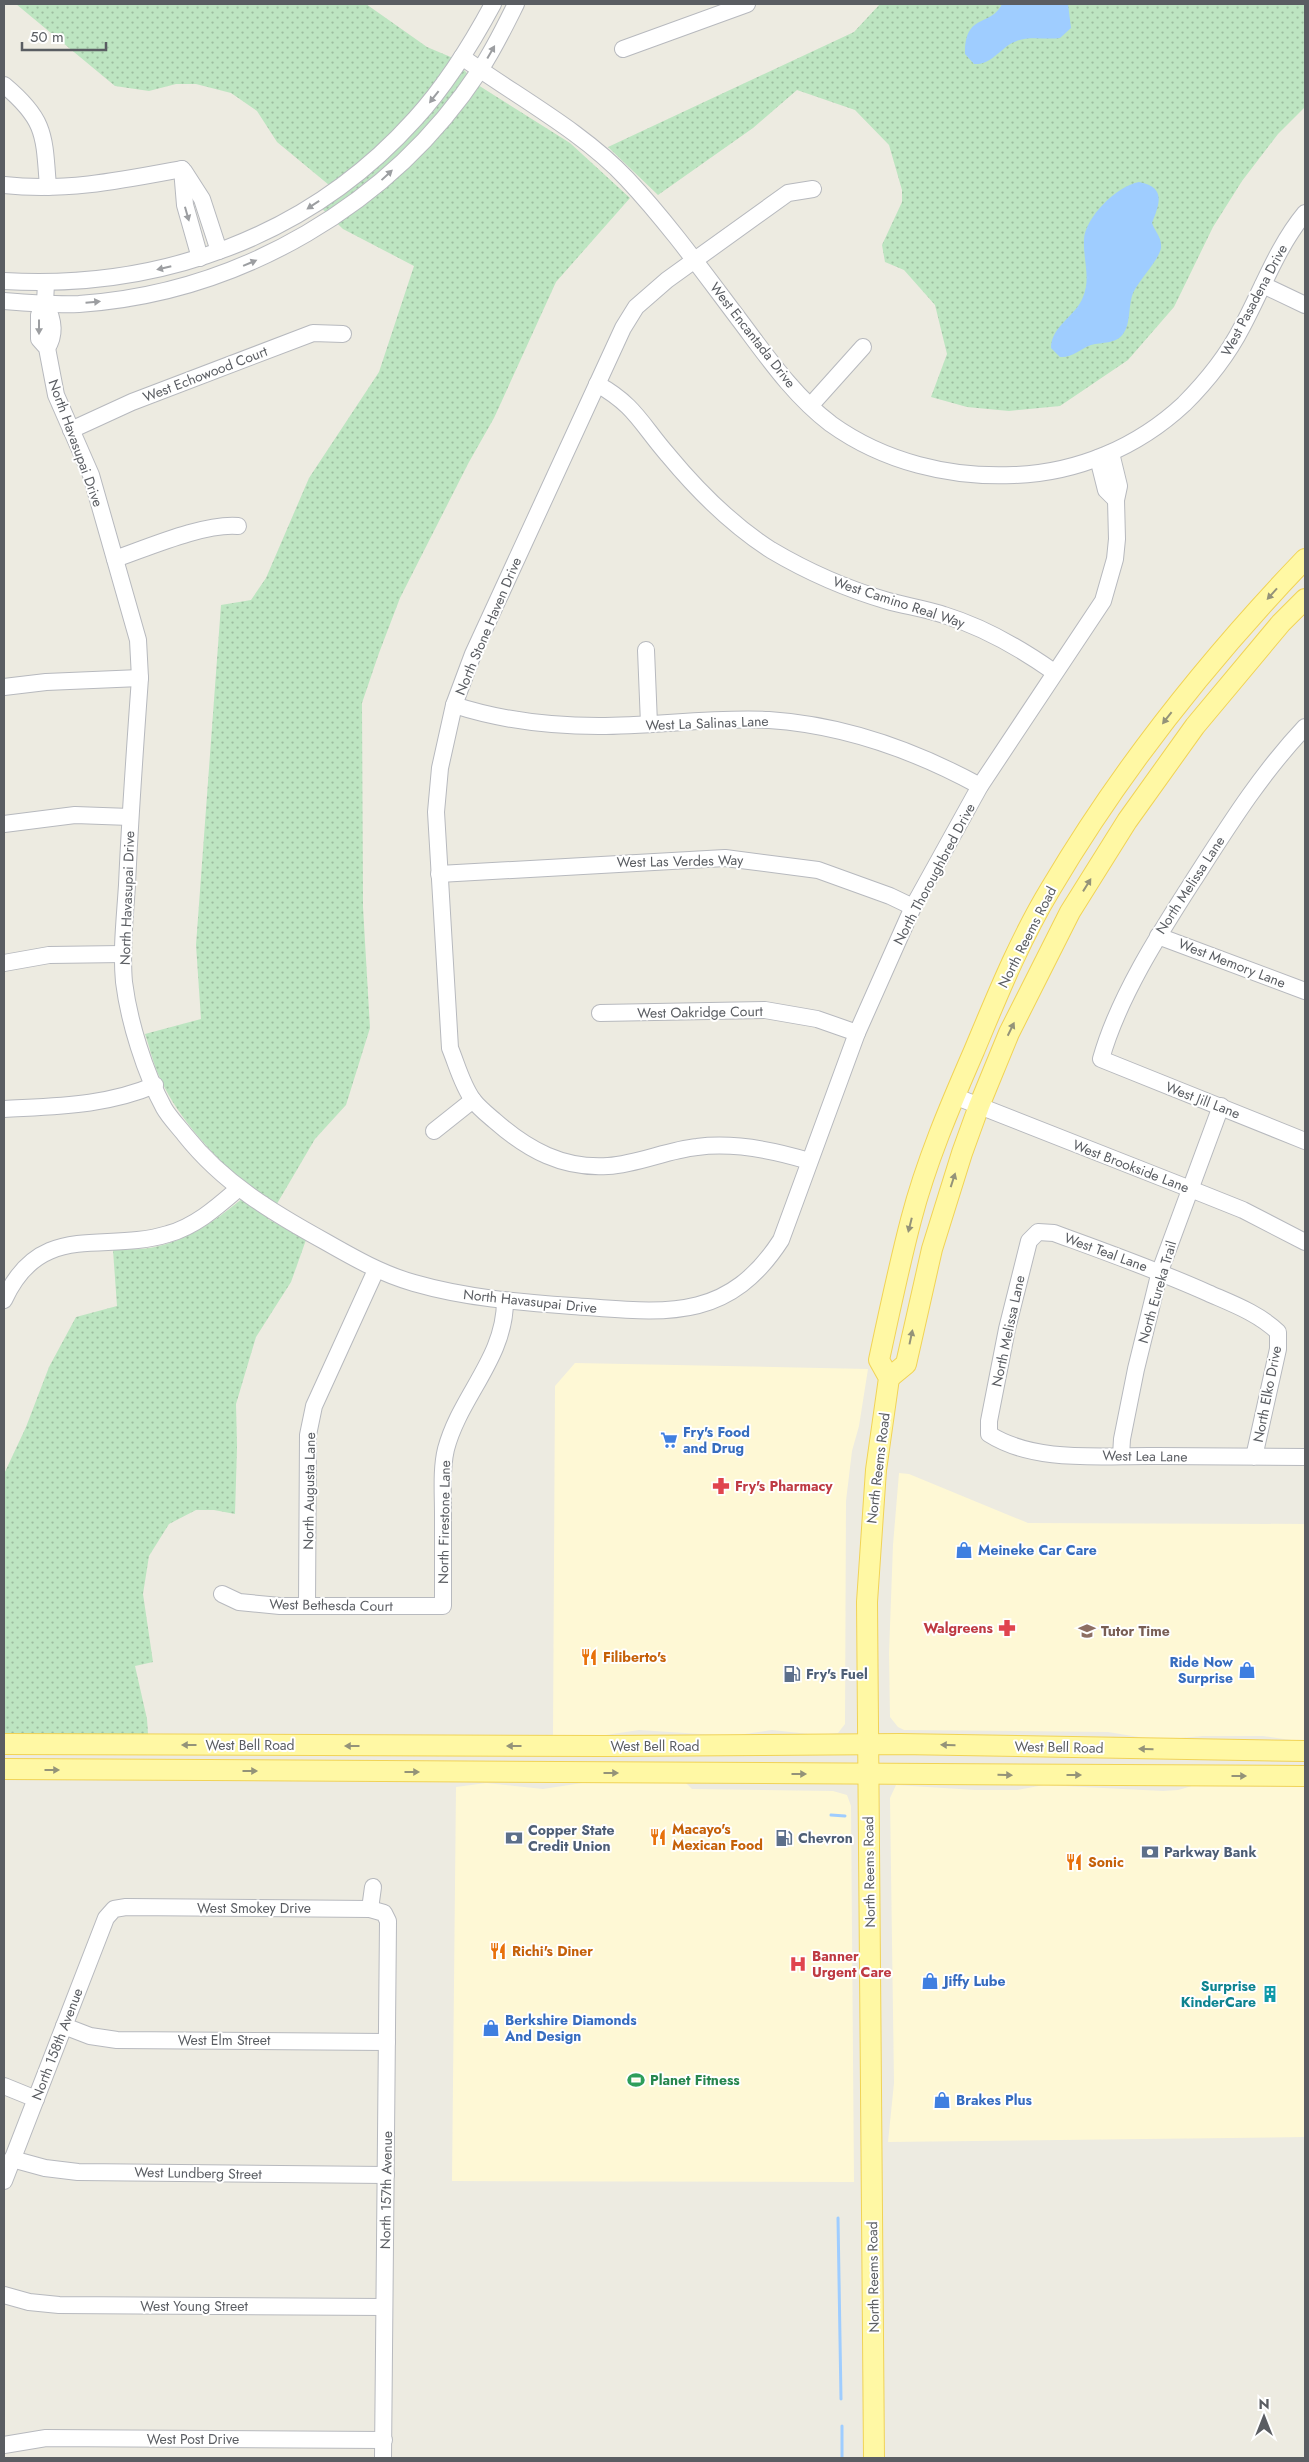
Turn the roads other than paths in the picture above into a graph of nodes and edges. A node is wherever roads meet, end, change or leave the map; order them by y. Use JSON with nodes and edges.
{"nodes":[{"id":1,"x":493,"y":4,"type":"edge"},
{"id":2,"x":516,"y":4,"type":"edge"},
{"id":3,"x":748,"y":4,"type":"edge"},
{"id":4,"x":623,"y":49,"type":"dead end"},
{"id":5,"x":462,"y":57,"type":"junction"},
{"id":6,"x":480,"y":70,"type":"junction"},
{"id":7,"x":4,"y":85,"type":"edge"},
{"id":8,"x":182,"y":169,"type":"junction"},
{"id":9,"x":4,"y":185,"type":"edge"},
{"id":10,"x":48,"y":187,"type":"junction"},
{"id":11,"x":813,"y":189,"type":"dead end"},
{"id":12,"x":1305,"y":213,"type":"edge"},
{"id":13,"x":219,"y":251,"type":"junction"},
{"id":14,"x":200,"y":258,"type":"junction"},
{"id":15,"x":696,"y":261,"type":"junction"},
{"id":16,"x":4,"y":281,"type":"edge"},
{"id":17,"x":46,"y":283,"type":"junction"},
{"id":18,"x":1263,"y":285,"type":"junction"},
{"id":19,"x":4,"y":301,"type":"edge"},
{"id":20,"x":45,"y":303,"type":"junction"},
{"id":21,"x":1305,"y":305,"type":"edge"},
{"id":22,"x":343,"y":334,"type":"dead end"},
{"id":23,"x":863,"y":347,"type":"dead end"},
{"id":24,"x":597,"y":384,"type":"junction"},
{"id":25,"x":811,"y":405,"type":"junction"},
{"id":26,"x":1158,"y":426,"type":"joint"},
{"id":27,"x":70,"y":430,"type":"junction"},
{"id":28,"x":1104,"y":455,"type":"junction"},
{"id":29,"x":238,"y":526,"type":"dead end"},
{"id":30,"x":115,"y":559,"type":"junction"},
{"id":31,"x":1305,"y":559,"type":"edge"},
{"id":32,"x":1305,"y":598,"type":"edge"},
{"id":33,"x":646,"y":650,"type":"dead end"},
{"id":34,"x":1054,"y":672,"type":"junction"},
{"id":35,"x":140,"y":678,"type":"junction"},
{"id":36,"x":4,"y":687,"type":"edge"},
{"id":37,"x":454,"y":705,"type":"junction"},
{"id":38,"x":649,"y":724,"type":"junction"},
{"id":39,"x":1302,"y":738,"type":"edge"},
{"id":40,"x":980,"y":786,"type":"junction"},
{"id":41,"x":130,"y":817,"type":"junction"},
{"id":42,"x":4,"y":824,"type":"edge"},
{"id":43,"x":438,"y":874,"type":"junction"},
{"id":44,"x":913,"y":907,"type":"junction"},
{"id":45,"x":1158,"y":936,"type":"junction"},
{"id":46,"x":123,"y":954,"type":"junction"},
{"id":47,"x":4,"y":963,"type":"edge"},
{"id":48,"x":1305,"y":991,"type":"edge"},
{"id":49,"x":600,"y":1013,"type":"dead end"},
{"id":50,"x":857,"y":1033,"type":"junction"},
{"id":51,"x":1101,"y":1060,"type":"joint"},
{"id":52,"x":155,"y":1085,"type":"junction"},
{"id":53,"x":954,"y":1096,"type":"junction"},
{"id":54,"x":473,"y":1100,"type":"junction"},
{"id":55,"x":979,"y":1106,"type":"junction"},
{"id":56,"x":1221,"y":1106,"type":"junction"},
{"id":57,"x":4,"y":1108,"type":"edge"},
{"id":58,"x":434,"y":1131,"type":"dead end"},
{"id":59,"x":1305,"y":1141,"type":"edge"},
{"id":60,"x":809,"y":1161,"type":"junction"},
{"id":61,"x":239,"y":1188,"type":"junction"},
{"id":62,"x":1190,"y":1188,"type":"junction"},
{"id":63,"x":1038,"y":1232,"type":"joint"},
{"id":64,"x":1305,"y":1242,"type":"edge"},
{"id":65,"x":376,"y":1270,"type":"junction"},
{"id":66,"x":1160,"y":1272,"type":"junction"},
{"id":67,"x":8,"y":1280,"type":"edge"},
{"id":68,"x":718,"y":1299,"type":"joint"},
{"id":69,"x":4,"y":1300,"type":"edge"},
{"id":70,"x":505,"y":1301,"type":"junction"},
{"id":71,"x":1278,"y":1332,"type":"joint"},
{"id":72,"x":889,"y":1378,"type":"junction"},
{"id":73,"x":989,"y":1434,"type":"joint"},
{"id":74,"x":1121,"y":1456,"type":"junction"},
{"id":75,"x":1254,"y":1457,"type":"junction"},
{"id":76,"x":1305,"y":1457,"type":"edge"},
{"id":77,"x":222,"y":1594,"type":"dead end"},
{"id":78,"x":307,"y":1606,"type":"junction"},
{"id":79,"x":443,"y":1606,"type":"joint"},
{"id":80,"x":4,"y":1744,"type":"edge"},
{"id":81,"x":868,"y":1744,"type":"junction"},
{"id":82,"x":563,"y":1746,"type":"junction"},
{"id":83,"x":1183,"y":1750,"type":"junction"},
{"id":84,"x":1264,"y":1750,"type":"junction"},
{"id":85,"x":1305,"y":1751,"type":"edge"},
{"id":86,"x":4,"y":1769,"type":"edge"},
{"id":87,"x":562,"y":1773,"type":"junction"},
{"id":88,"x":868,"y":1775,"type":"junction"},
{"id":89,"x":1118,"y":1775,"type":"junction"},
{"id":90,"x":1191,"y":1776,"type":"junction"},
{"id":91,"x":1305,"y":1776,"type":"edge"},
{"id":92,"x":373,"y":1887,"type":"dead end"},
{"id":93,"x":114,"y":1908,"type":"joint"},
{"id":94,"x":370,"y":1908,"type":"junction"},
{"id":95,"x":64,"y":2026,"type":"junction"},
{"id":96,"x":387,"y":2042,"type":"junction"},
{"id":97,"x":4,"y":2086,"type":"edge"},
{"id":98,"x":36,"y":2099,"type":"junction"},
{"id":99,"x":12,"y":2159,"type":"junction"},
{"id":100,"x":386,"y":2175,"type":"junction"},
{"id":101,"x":4,"y":2181,"type":"edge"},
{"id":102,"x":4,"y":2295,"type":"edge"},
{"id":103,"x":384,"y":2307,"type":"junction"},
{"id":104,"x":384,"y":2440,"type":"junction"},
{"id":105,"x":4,"y":2445,"type":"edge"},
{"id":106,"x":384,"y":2458,"type":"edge"},
{"id":107,"x":874,"y":2458,"type":"edge"}],
"edges":[{"from":1,"to":5,"type":"street"},
{"from":6,"to":2,"type":"street","one_way":true},
{"from":3,"to":4,"type":"street"},
{"from":5,"to":6,"type":"street","name":"West Encantada Drive"},
{"from":5,"to":13,"type":"street","one_way":true},
{"from":6,"to":15,"type":"street","name":"West Encantada Drive"},
{"from":20,"to":6,"type":"street","one_way":true},
{"from":7,"to":10,"type":"street"},
{"from":8,"to":10,"type":"street"},
{"from":8,"to":13,"type":"street"},
{"from":8,"to":14,"type":"street","one_way":true},
{"from":9,"to":10,"type":"street"},
{"from":11,"to":15,"type":"street","name":"North Stone Haven Drive"},
{"from":12,"to":18,"type":"street","name":"West Pasadena Drive"},
{"from":13,"to":14,"type":"street"},
{"from":14,"to":17,"type":"street","one_way":true},
{"from":15,"to":24,"type":"street","name":"North Stone Haven Drive"},
{"from":15,"to":25,"type":"street","name":"West Encantada Drive"},
{"from":16,"to":17,"type":"street"},
{"from":17,"to":20,"type":"street","name":"North Havasupai Drive"},
{"from":18,"to":21,"type":"street"},
{"from":18,"to":26,"type":"street","name":"West Pasadena Drive"},
{"from":19,"to":20,"type":"street"},
{"from":20,"to":27,"type":"street","name":"North Havasupai Drive"},
{"from":22,"to":27,"type":"street","name":"West Echowood Court"},
{"from":23,"to":25,"type":"street"},
{"from":24,"to":34,"type":"street","name":"West Camino Real Way"},
{"from":24,"to":37,"type":"street","name":"North Stone Haven Drive"},
{"from":25,"to":28,"type":"street","name":"West Encantada Drive"},
{"from":26,"to":28,"type":"street","name":"West Encantada Drive"},
{"from":27,"to":30,"type":"street","name":"North Havasupai Drive"},
{"from":28,"to":34,"type":"street","name":"North Thoroughbred Drive"},
{"from":29,"to":30,"type":"street"},
{"from":30,"to":35,"type":"street","name":"North Havasupai Drive"},
{"from":31,"to":53,"type":"main road","name":"North Reems Road","one_way":true},
{"from":55,"to":32,"type":"main road","name":"North Reems Road","one_way":true},
{"from":33,"to":38,"type":"street"},
{"from":34,"to":40,"type":"street","name":"North Thoroughbred Drive"},
{"from":35,"to":36,"type":"street"},
{"from":35,"to":41,"type":"street","name":"North Havasupai Drive"},
{"from":37,"to":38,"type":"street","name":"West La Salinas Lane"},
{"from":37,"to":43,"type":"street","name":"North Stone Haven Drive"},
{"from":38,"to":40,"type":"street","name":"West La Salinas Lane"},
{"from":39,"to":45,"type":"street","name":"North Melissa Lane"},
{"from":40,"to":44,"type":"street","name":"North Thoroughbred Drive"},
{"from":41,"to":42,"type":"street"},
{"from":41,"to":46,"type":"street","name":"North Havasupai Drive"},
{"from":43,"to":44,"type":"street","name":"West Las Verdes Way"},
{"from":43,"to":54,"type":"street","name":"North Stone Haven Drive"},
{"from":44,"to":50,"type":"street","name":"North Thoroughbred Drive"},
{"from":45,"to":48,"type":"street","name":"West Memory Lane"},
{"from":45,"to":51,"type":"street","name":"North Melissa Lane"},
{"from":46,"to":47,"type":"street"},
{"from":46,"to":52,"type":"street","name":"North Havasupai Drive"},
{"from":49,"to":50,"type":"street","name":"West Oakridge Court"},
{"from":50,"to":60,"type":"street","name":"North Thoroughbred Drive"},
{"from":51,"to":56,"type":"street","name":"West Jill Lane"},
{"from":52,"to":57,"type":"street"},
{"from":52,"to":61,"type":"street","name":"North Havasupai Drive"},
{"from":53,"to":55,"type":"street","name":"West Brookside Lane"},
{"from":53,"to":72,"type":"main road","name":"North Reems Road","one_way":true},
{"from":54,"to":58,"type":"street"},
{"from":54,"to":60,"type":"street","name":"North Stone Haven Drive"},
{"from":55,"to":62,"type":"street","name":"West Brookside Lane"},
{"from":72,"to":55,"type":"main road","name":"North Reems Road","one_way":true},
{"from":56,"to":59,"type":"street","name":"West Jill Lane"},
{"from":56,"to":62,"type":"street","name":"North Eureka Trail"},
{"from":60,"to":68,"type":"street","name":"North Thoroughbred Drive"},
{"from":61,"to":65,"type":"street","name":"North Havasupai Drive"},
{"from":61,"to":67,"type":"street"},
{"from":62,"to":64,"type":"street","name":"West Brookside Lane"},
{"from":62,"to":66,"type":"street","name":"North Eureka Trail"},
{"from":63,"to":66,"type":"street","name":"West Teal Lane"},
{"from":63,"to":73,"type":"street","name":"North Melissa Lane"},
{"from":65,"to":70,"type":"street","name":"North Havasupai Drive"},
{"from":65,"to":78,"type":"street","name":"North Augusta Lane"},
{"from":66,"to":71,"type":"street","name":"West Teal Lane"},
{"from":66,"to":74,"type":"street","name":"North Eureka Trail"},
{"from":67,"to":69,"type":"street"},
{"from":68,"to":70,"type":"street","name":"North Havasupai Drive"},
{"from":70,"to":79,"type":"street","name":"North Firestone Lane"},
{"from":71,"to":75,"type":"street","name":"North Elko Drive"},
{"from":72,"to":81,"type":"main road","name":"North Reems Road"},
{"from":73,"to":74,"type":"street","name":"West Lea Lane"},
{"from":74,"to":75,"type":"street","name":"West Lea Lane"},
{"from":75,"to":76,"type":"street","name":"West Lea Lane"},
{"from":77,"to":78,"type":"street","name":"West Bethesda Court"},
{"from":78,"to":79,"type":"street","name":"West Bethesda Court"},
{"from":82,"to":80,"type":"main road","name":"West Bell Road","one_way":true},
{"from":81,"to":82,"type":"main road","name":"West Bell Road"},
{"from":83,"to":81,"type":"main road","name":"West Bell Road","one_way":true},
{"from":81,"to":88,"type":"main road","name":"North Reems Road"},
{"from":82,"to":87,"type":"main road"},
{"from":83,"to":84,"type":"main road","name":"West Bell Road"},
{"from":83,"to":89,"type":"main road"},
{"from":84,"to":85,"type":"main road","name":"West Bell Road"},
{"from":84,"to":90,"type":"main road"},
{"from":86,"to":87,"type":"main road","name":"West Bell Road","one_way":true},
{"from":87,"to":88,"type":"main road","name":"West Bell Road","one_way":true},
{"from":88,"to":89,"type":"main road","name":"West Bell Road","one_way":true},
{"from":88,"to":107,"type":"main road","name":"North Reems Road"},
{"from":89,"to":90,"type":"main road","name":"West Bell Road"},
{"from":90,"to":91,"type":"main road","name":"West Bell Road","one_way":true},
{"from":92,"to":94,"type":"street"},
{"from":93,"to":94,"type":"street","name":"West Smokey Drive"},
{"from":93,"to":95,"type":"street","name":"North 158th Avenue"},
{"from":94,"to":96,"type":"street","name":"North 157th Avenue"},
{"from":95,"to":96,"type":"street","name":"West Elm Street"},
{"from":95,"to":98,"type":"street","name":"North 158th Avenue"},
{"from":96,"to":100,"type":"street","name":"North 157th Avenue"},
{"from":97,"to":98,"type":"street"},
{"from":98,"to":99,"type":"street","name":"North 158th Avenue"},
{"from":99,"to":100,"type":"street","name":"West Lundberg Street"},
{"from":99,"to":101,"type":"street","name":"North 158th Avenue"},
{"from":100,"to":103,"type":"street","name":"North 157th Avenue"},
{"from":102,"to":103,"type":"street","name":"West Young Street"},
{"from":103,"to":104,"type":"street","name":"North 157th Avenue"},
{"from":104,"to":105,"type":"street","name":"West Post Drive"},
{"from":104,"to":106,"type":"street","name":"North 157th Avenue"}]}
